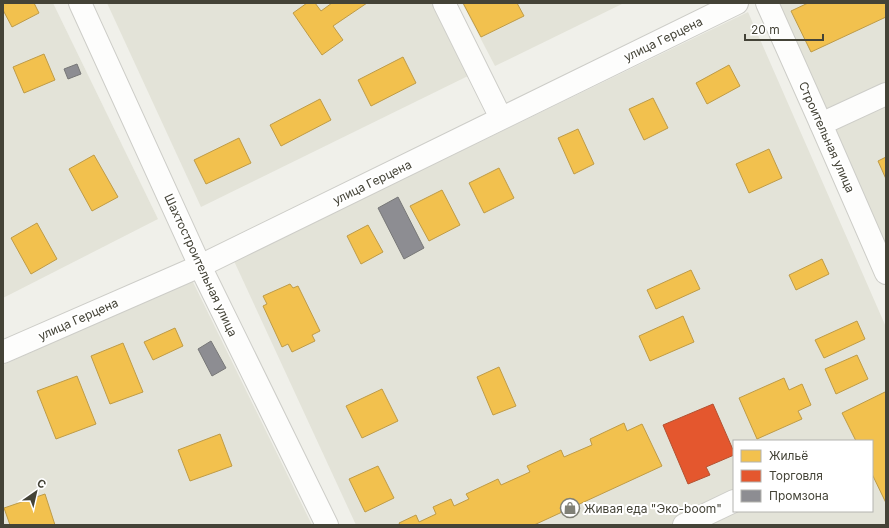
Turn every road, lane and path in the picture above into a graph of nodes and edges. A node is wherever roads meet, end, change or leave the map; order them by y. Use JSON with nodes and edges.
{"nodes":[{"id":1,"x":80,"y":3,"type":"edge"},
{"id":2,"x":444,"y":3,"type":"edge"},
{"id":3,"x":737,"y":3,"type":"edge"},
{"id":4,"x":774,"y":5,"type":"edge"},
{"id":5,"x":886,"y":94,"type":"edge"},
{"id":6,"x":501,"y":118,"type":"junction"},
{"id":7,"x":821,"y":124,"type":"junction"},
{"id":8,"x":200,"y":266,"type":"junction"},
{"id":9,"x":886,"y":272,"type":"edge"},
{"id":10,"x":3,"y":352,"type":"edge"},
{"id":11,"x":733,"y":501,"type":"edge"},
{"id":12,"x":327,"y":525,"type":"edge"},
{"id":13,"x":684,"y":525,"type":"edge"}],
"edges":[{"from":1,"to":8,"type":"street","name":"Шахтостроительная улица"},
{"from":2,"to":6,"type":"street"},
{"from":3,"to":6,"type":"street","name":"улица Герцена"},
{"from":4,"to":7,"type":"street","name":"Строительная улица"},
{"from":5,"to":7,"type":"street"},
{"from":6,"to":8,"type":"street","name":"улица Герцена"},
{"from":7,"to":9,"type":"street","name":"Строительная улица"},
{"from":8,"to":10,"type":"street","name":"улица Герцена"},
{"from":8,"to":12,"type":"street","name":"Шахтостроительная улица"},
{"from":11,"to":13,"type":"street"}]}
